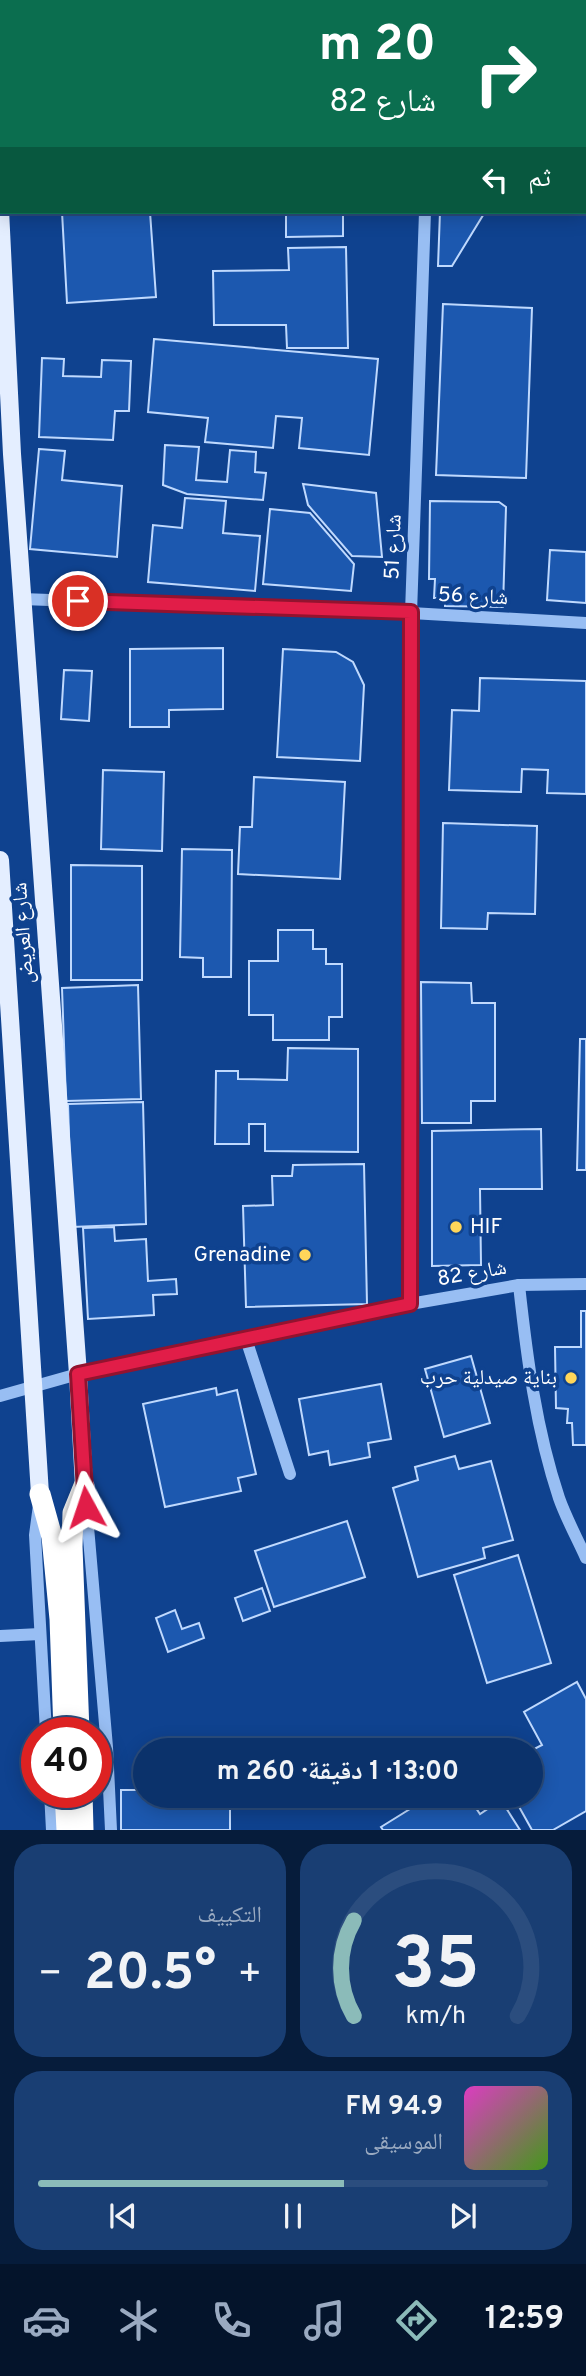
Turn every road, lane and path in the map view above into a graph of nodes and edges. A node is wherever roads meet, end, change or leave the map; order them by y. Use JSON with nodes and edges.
{"nodes":[{"id":1,"x":0,"y":214,"type":"edge"},
{"id":2,"x":425,"y":214,"type":"edge"},
{"id":3,"x":22,"y":599,"type":"junction"},
{"id":4,"x":411,"y":612,"type":"junction"},
{"id":5,"x":586,"y":623,"type":"edge"},
{"id":6,"x":0,"y":860,"type":"edge"},
{"id":7,"x":586,"y":1284,"type":"edge"},
{"id":8,"x":519,"y":1286,"type":"junction"},
{"id":9,"x":410,"y":1304,"type":"junction"},
{"id":10,"x":246,"y":1339,"type":"junction"},
{"id":11,"x":78,"y":1374,"type":"junction"},
{"id":12,"x":32,"y":1387,"type":"junction"},
{"id":13,"x":0,"y":1396,"type":"edge"},
{"id":14,"x":290,"y":1474,"type":"dead end"},
{"id":15,"x":84,"y":1486,"type":"junction"},
{"id":16,"x":40,"y":1494,"type":"junction"},
{"id":17,"x":586,"y":1558,"type":"edge"},
{"id":18,"x":40,"y":1634,"type":"junction"},
{"id":19,"x":0,"y":1636,"type":"edge"},
{"id":20,"x":45,"y":1717,"type":"edge"},
{"id":21,"x":63,"y":1717,"type":"edge"},
{"id":22,"x":78,"y":1717,"type":"edge"},
{"id":23,"x":51,"y":1808,"type":"edge"},
{"id":24,"x":65,"y":1808,"type":"edge"},
{"id":25,"x":82,"y":1808,"type":"edge"},
{"id":26,"x":52,"y":1830,"type":"edge"},
{"id":27,"x":66,"y":1830,"type":"edge"},
{"id":28,"x":83,"y":1830,"type":"edge"},
{"id":29,"x":111,"y":1830,"type":"edge"}],
"edges":[{"from":1,"to":3,"type":"main road","name":"شارع العريض"},
{"from":2,"to":4,"type":"street","name":"شارع 51"},
{"from":3,"to":4,"type":"street","name":"شارع 56"},
{"from":3,"to":11,"type":"main road","name":"شارع العريض"},
{"from":4,"to":5,"type":"street","name":"شارع 56"},
{"from":4,"to":9,"type":"street","name":"شارع 51"},
{"from":6,"to":12,"type":"main road","name":"شارع العريض"},
{"from":7,"to":8,"type":"street","name":"شارع 82"},
{"from":8,"to":9,"type":"street","name":"شارع 82"},
{"from":8,"to":17,"type":"street"},
{"from":9,"to":10,"type":"street","name":"شارع 82"},
{"from":10,"to":11,"type":"street","name":"شارع 82"},
{"from":10,"to":14,"type":"street"},
{"from":11,"to":12,"type":"street","name":"شارع 82"},
{"from":11,"to":15,"type":"main road","name":"شارع العريض"},
{"from":12,"to":13,"type":"street","name":"شارع 82"},
{"from":12,"to":16,"type":"main road","name":"شارع العريض"},
{"from":15,"to":22,"type":"highway"},
{"from":15,"to":29,"type":"street"},
{"from":16,"to":18,"type":"street"},
{"from":16,"to":21,"type":"highway"},
{"from":18,"to":19,"type":"street"},
{"from":18,"to":20,"type":"street"},
{"from":23,"to":26,"type":"street"},
{"from":24,"to":27,"type":"highway"},
{"from":25,"to":28,"type":"highway"}]}
